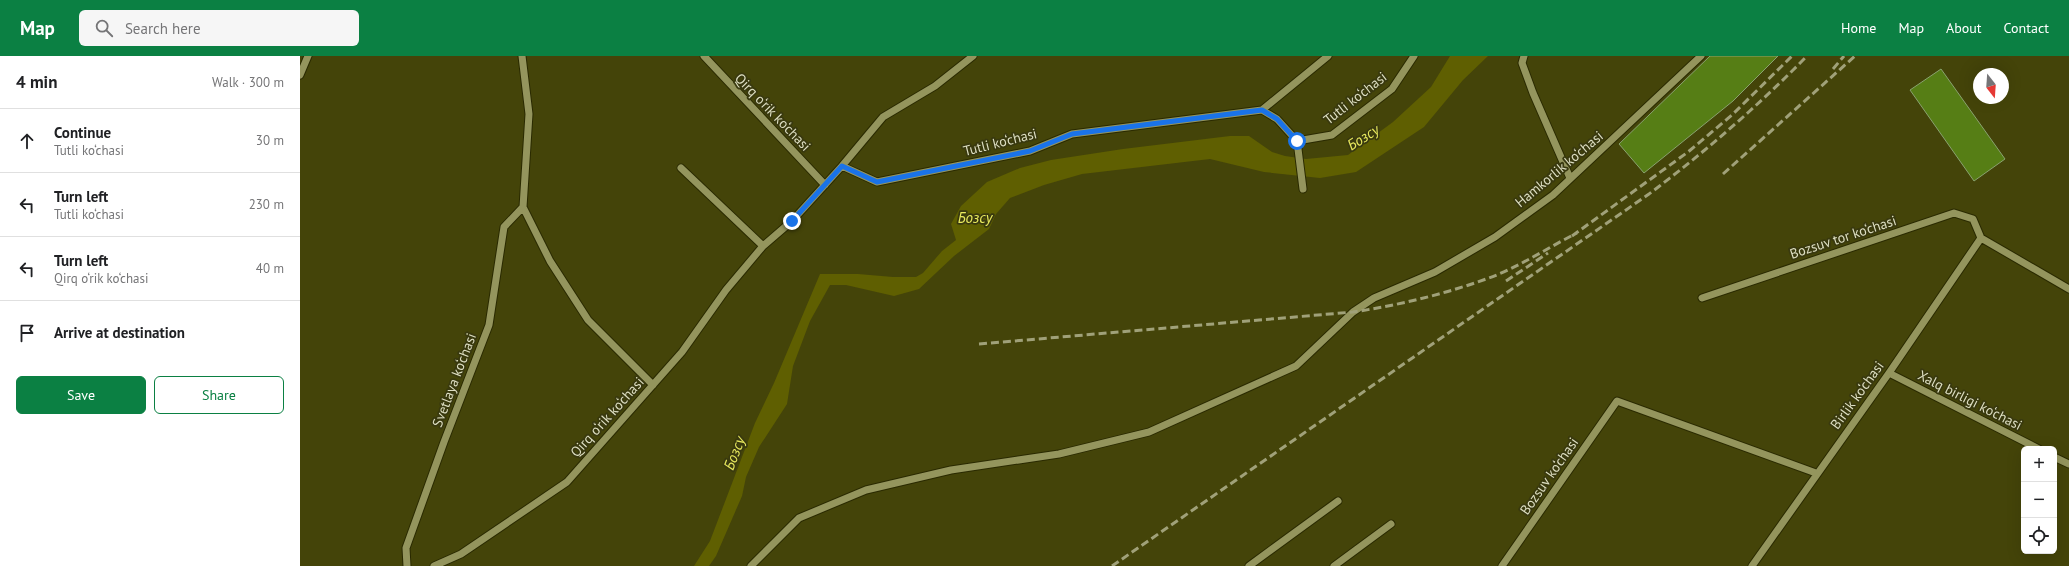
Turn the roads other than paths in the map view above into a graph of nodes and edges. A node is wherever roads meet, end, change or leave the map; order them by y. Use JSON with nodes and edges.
{"nodes":[{"id":1,"x":308,"y":56,"type":"edge"},
{"id":2,"x":522,"y":56,"type":"edge"},
{"id":3,"x":704,"y":56,"type":"edge"},
{"id":4,"x":973,"y":56,"type":"edge"},
{"id":5,"x":1328,"y":56,"type":"edge"},
{"id":6,"x":1414,"y":56,"type":"edge"},
{"id":7,"x":1524,"y":56,"type":"edge"},
{"id":8,"x":1701,"y":56,"type":"edge"},
{"id":9,"x":300,"y":75,"type":"edge"},
{"id":10,"x":1262,"y":110,"type":"junction"},
{"id":11,"x":1297,"y":141,"type":"junction"},
{"id":12,"x":842,"y":166,"type":"junction"},
{"id":13,"x":681,"y":168,"type":"dead end"},
{"id":14,"x":1570,"y":178,"type":"junction"},
{"id":15,"x":825,"y":185,"type":"junction"},
{"id":16,"x":1303,"y":189,"type":"dead end"},
{"id":17,"x":523,"y":206,"type":"junction"},
{"id":18,"x":1981,"y":238,"type":"junction"},
{"id":19,"x":763,"y":246,"type":"junction"},
{"id":20,"x":2069,"y":289,"type":"edge"},
{"id":21,"x":1702,"y":298,"type":"dead end"},
{"id":22,"x":1889,"y":373,"type":"junction"},
{"id":23,"x":654,"y":385,"type":"junction"},
{"id":24,"x":2033,"y":446,"type":"edge"},
{"id":25,"x":2057,"y":458,"type":"edge"},
{"id":26,"x":2069,"y":464,"type":"edge"},
{"id":27,"x":1816,"y":473,"type":"junction"},
{"id":28,"x":1338,"y":501,"type":"dead end"},
{"id":29,"x":1391,"y":524,"type":"dead end"},
{"id":30,"x":407,"y":566,"type":"edge"},
{"id":31,"x":434,"y":566,"type":"edge"},
{"id":32,"x":751,"y":566,"type":"edge"},
{"id":33,"x":1250,"y":566,"type":"edge"},
{"id":34,"x":1334,"y":566,"type":"edge"},
{"id":35,"x":1502,"y":566,"type":"edge"},
{"id":36,"x":1752,"y":566,"type":"edge"}],
"edges":[{"from":1,"to":9,"type":"street"},
{"from":2,"to":17,"type":"street"},
{"from":3,"to":15,"type":"street","name":"Qirq o‘rik ko‘chasi"},
{"from":4,"to":12,"type":"street","name":"Qirq o‘rik ko‘chasi"},
{"from":5,"to":10,"type":"street"},
{"from":6,"to":11,"type":"street","name":"Tutli ko‘chasi"},
{"from":7,"to":14,"type":"street"},
{"from":8,"to":14,"type":"street","name":"Hamkorlik ko‘chasi"},
{"from":10,"to":11,"type":"street"},
{"from":10,"to":12,"type":"street","name":"Tutli ko‘chasi"},
{"from":11,"to":16,"type":"street"},
{"from":12,"to":15,"type":"street","name":"Qirq o‘rik ko‘chasi"},
{"from":13,"to":19,"type":"street"},
{"from":14,"to":32,"type":"street","name":"Hamkorlik ko‘chasi"},
{"from":15,"to":19,"type":"street","name":"Qirq o‘rik ko‘chasi"},
{"from":17,"to":23,"type":"street"},
{"from":17,"to":30,"type":"street","name":"Svetlaya ko‘chasi"},
{"from":18,"to":20,"type":"street"},
{"from":18,"to":21,"type":"street","name":"Bozsuv tor ko‘chasi"},
{"from":18,"to":22,"type":"street","name":"Birlik ko‘chasi"},
{"from":19,"to":23,"type":"street","name":"Qirq o‘rik ko‘chasi"},
{"from":22,"to":24,"type":"street","name":"Xalq birligi ko‘chasi"},
{"from":22,"to":27,"type":"street","name":"Birlik ko‘chasi"},
{"from":23,"to":31,"type":"street","name":"Qirq o‘rik ko‘chasi"},
{"from":25,"to":26,"type":"street"},
{"from":27,"to":35,"type":"street","name":"Bozsuv ko‘chasi"},
{"from":27,"to":36,"type":"street","name":"Birlik ko‘chasi"},
{"from":28,"to":33,"type":"street"},
{"from":29,"to":34,"type":"street"}]}
